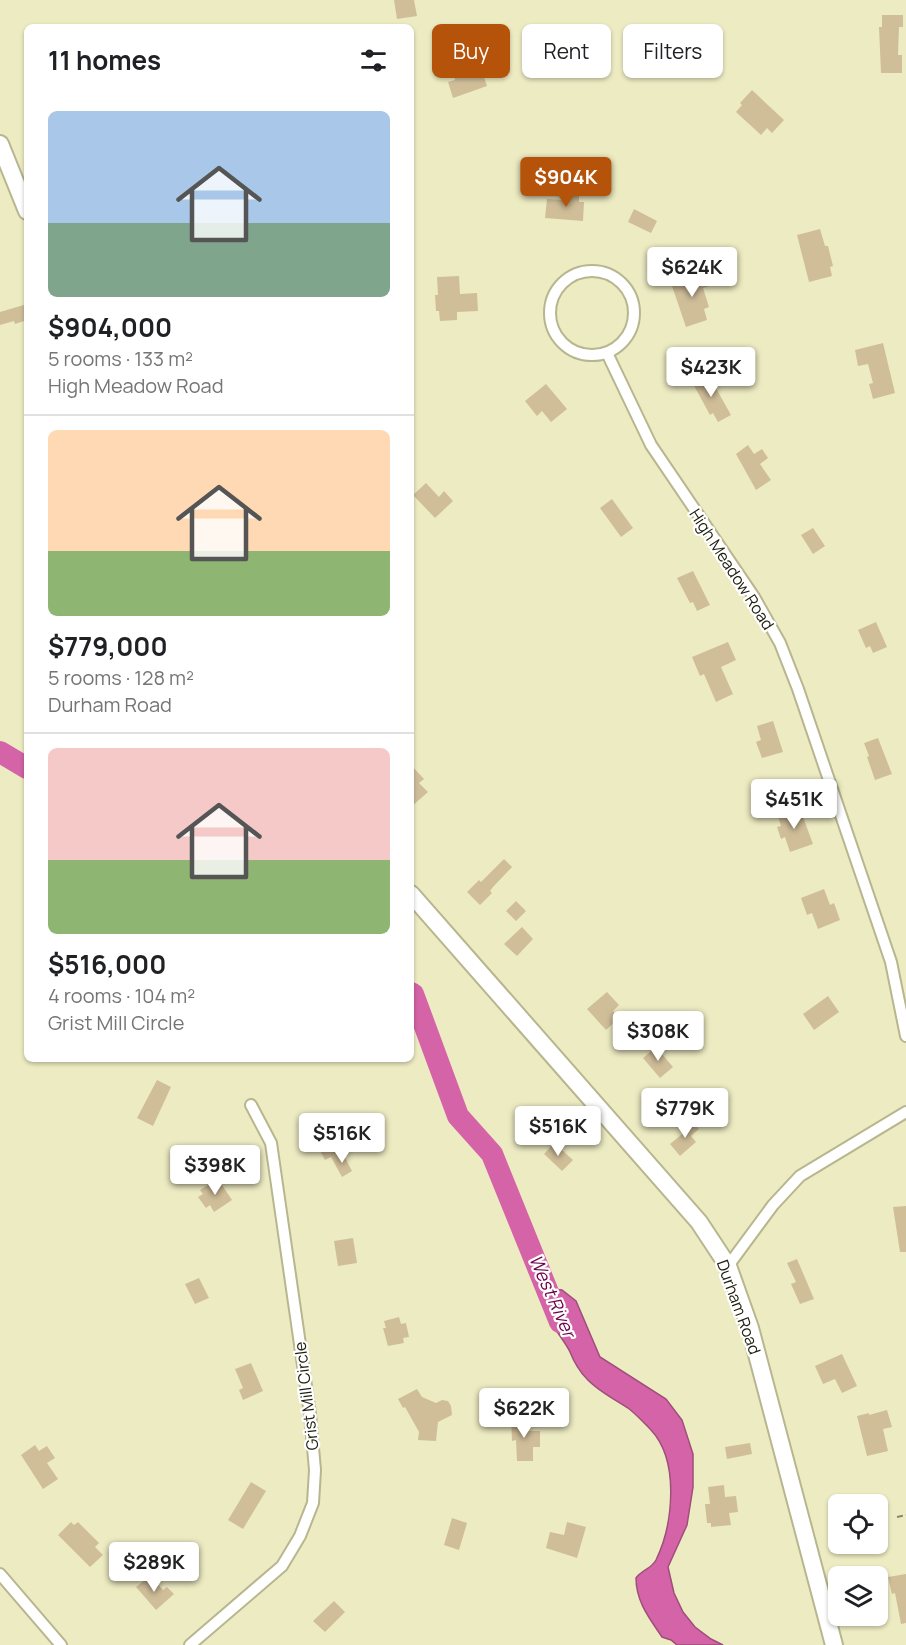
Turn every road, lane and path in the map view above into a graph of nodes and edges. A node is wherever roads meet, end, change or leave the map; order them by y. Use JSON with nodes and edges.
{"nodes":[{"id":1,"x":0,"y":144,"type":"edge"},
{"id":2,"x":24,"y":204,"type":"edge"},
{"id":3,"x":607,"y":353,"type":"junction"},
{"id":4,"x":414,"y":897,"type":"edge"},
{"id":5,"x":906,"y":1036,"type":"edge"},
{"id":6,"x":251,"y":1106,"type":"dead end"},
{"id":7,"x":906,"y":1112,"type":"edge"},
{"id":8,"x":728,"y":1266,"type":"junction"},
{"id":9,"x":906,"y":1515,"type":"edge"},
{"id":10,"x":897,"y":1517,"type":"dead end"},
{"id":11,"x":0,"y":1574,"type":"edge"},
{"id":12,"x":61,"y":1645,"type":"edge"},
{"id":13,"x":190,"y":1645,"type":"edge"},
{"id":14,"x":834,"y":1645,"type":"edge"}],
"edges":[{"from":1,"to":2,"type":"main road"},
{"from":3,"to":3,"type":"street"},
{"from":3,"to":5,"type":"street","name":"High Meadow Road"},
{"from":4,"to":8,"type":"main road","name":"Durham Road"},
{"from":6,"to":13,"type":"street","name":"Grist Mill Circle"},
{"from":7,"to":8,"type":"street"},
{"from":8,"to":14,"type":"main road","name":"Durham Road"},
{"from":9,"to":10,"type":"path"},
{"from":11,"to":12,"type":"street"}]}
